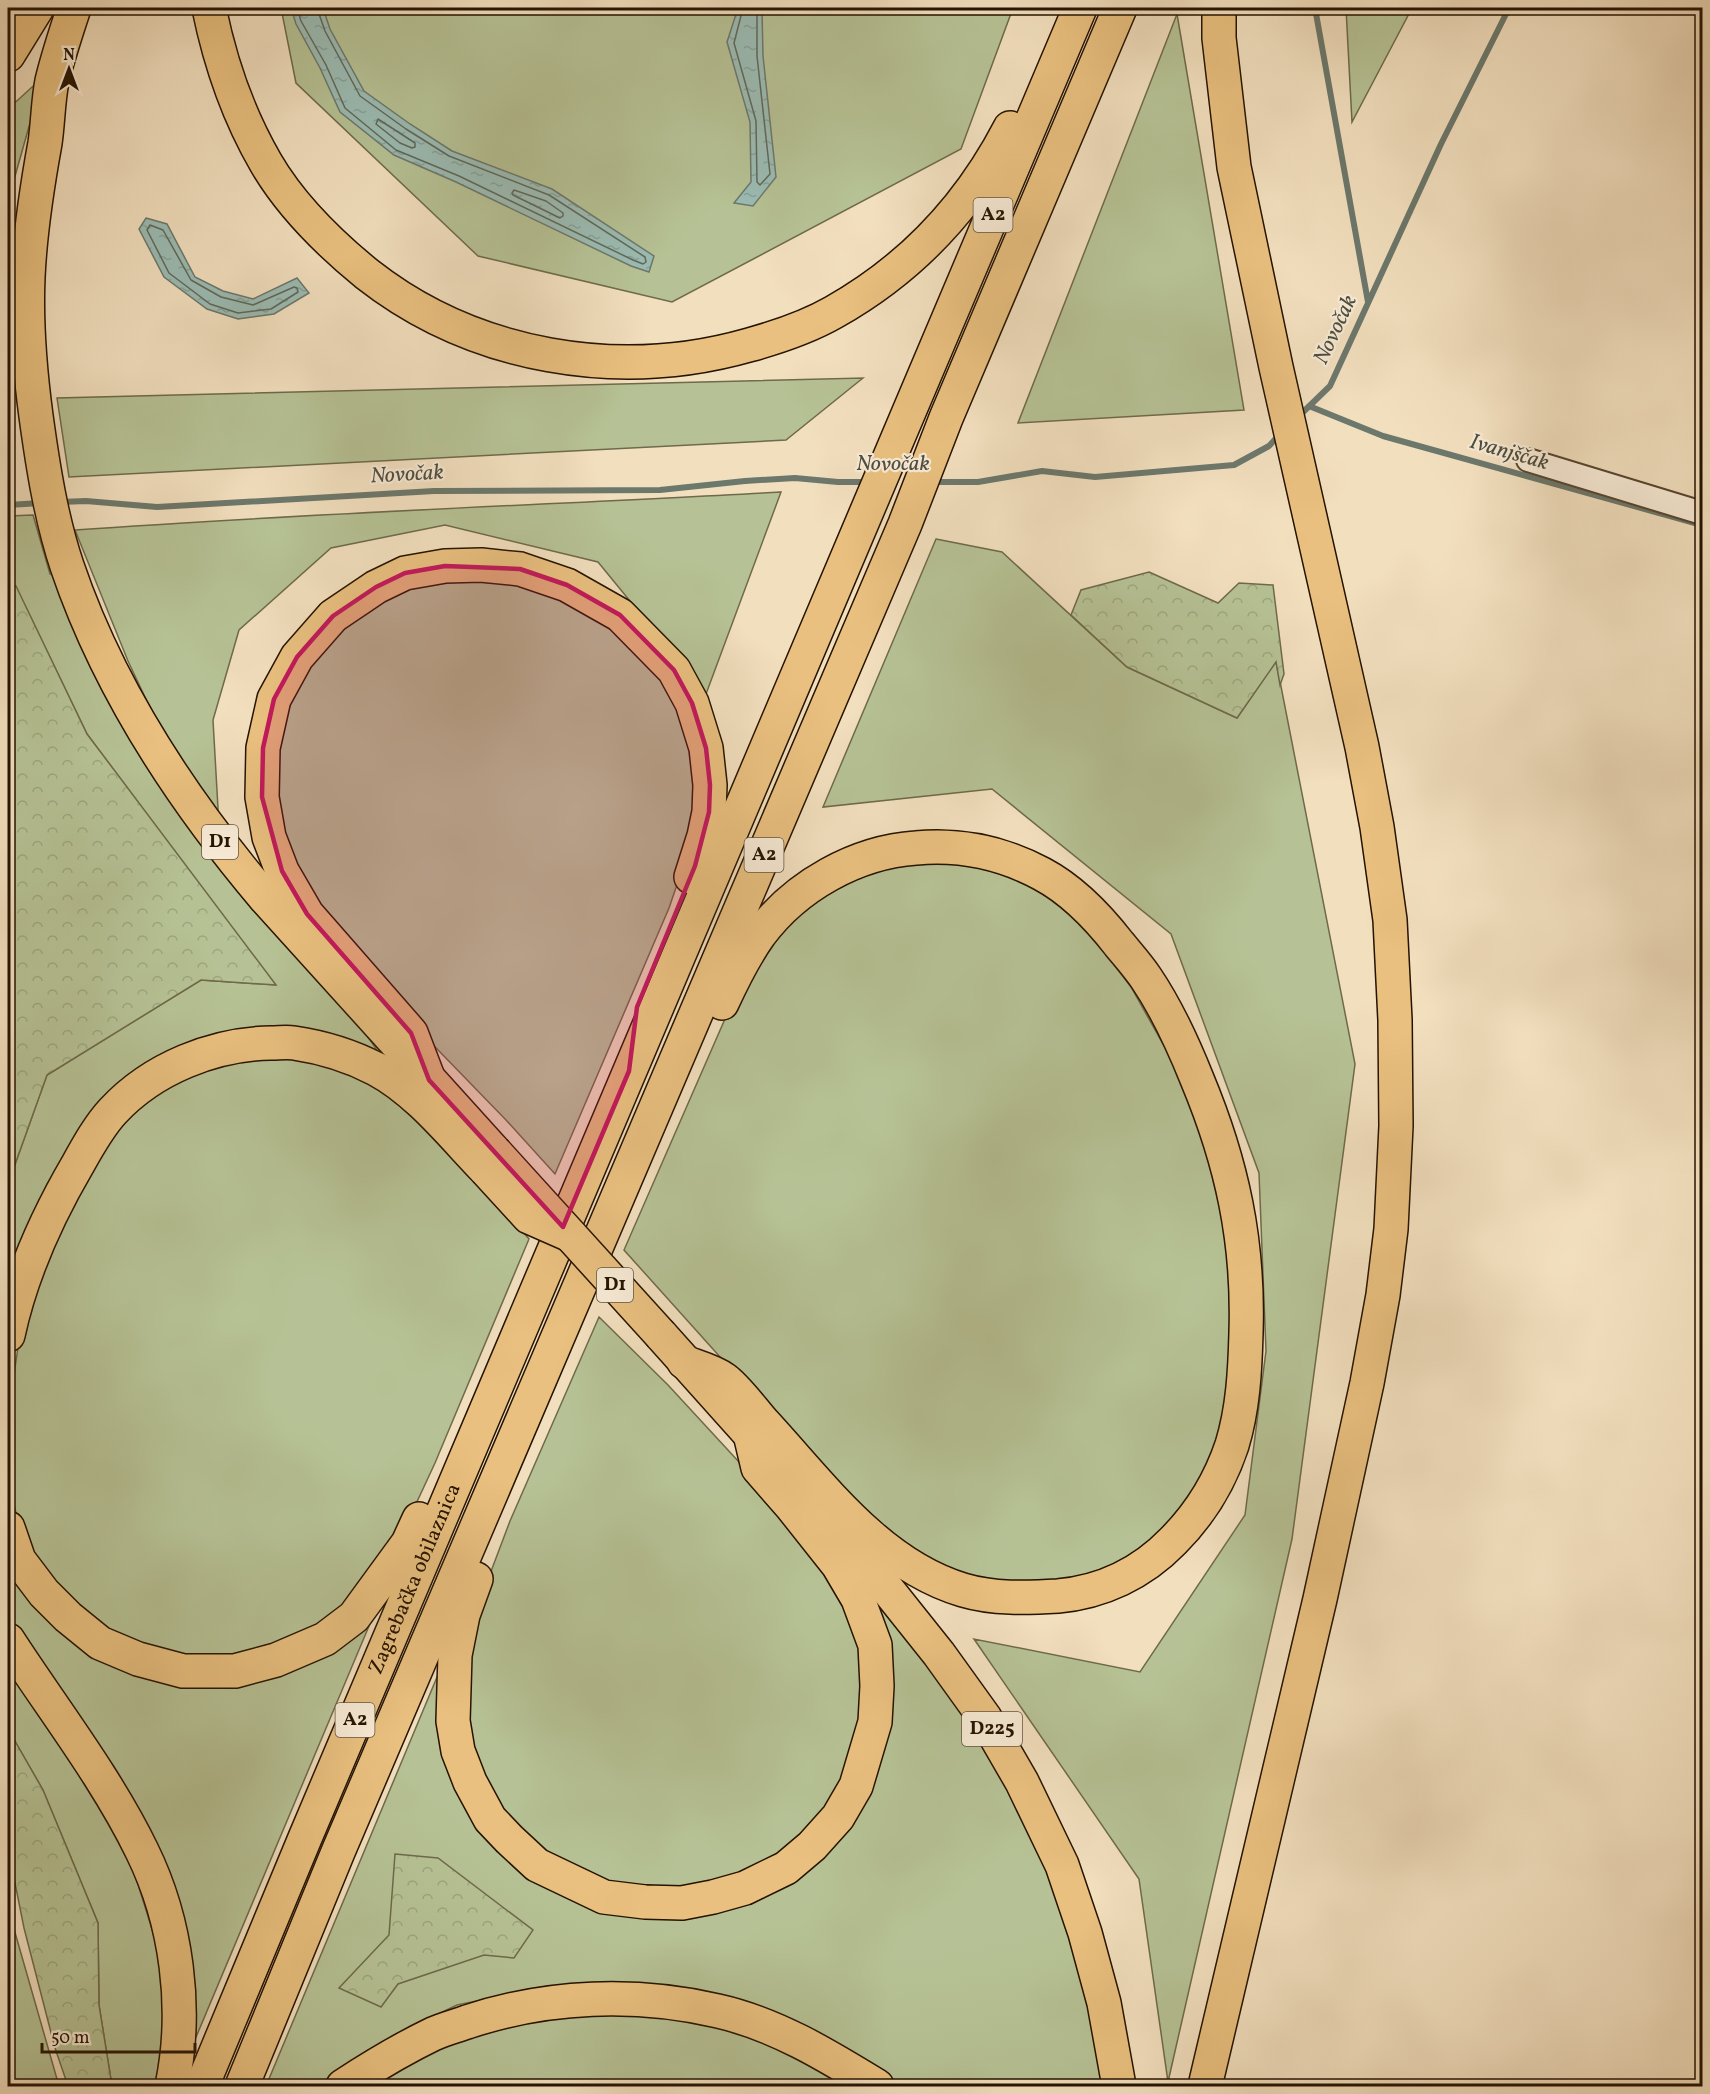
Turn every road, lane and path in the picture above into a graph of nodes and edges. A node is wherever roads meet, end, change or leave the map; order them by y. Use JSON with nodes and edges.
{"nodes":[{"id":1,"x":37,"y":8,"type":"edge"},
{"id":2,"x":74,"y":8,"type":"edge"},
{"id":3,"x":90,"y":8,"type":"edge"},
{"id":4,"x":209,"y":8,"type":"edge"},
{"id":5,"x":1061,"y":8,"type":"edge"},
{"id":6,"x":1080,"y":8,"type":"edge"},
{"id":7,"x":1119,"y":8,"type":"edge"},
{"id":8,"x":1219,"y":8,"type":"edge"},
{"id":9,"x":8,"y":55,"type":"edge"},
{"id":10,"x":49,"y":118,"type":"junction"},
{"id":11,"x":1528,"y":460,"type":"dead end"},
{"id":12,"x":1702,"y":513,"type":"edge"},
{"id":13,"x":629,"y":1071,"type":"junction"},
{"id":14,"x":429,"y":1080,"type":"junction"},
{"id":15,"x":490,"y":1160,"type":"junction"},
{"id":16,"x":622,"y":1187,"type":"junction"},
{"id":17,"x":8,"y":1335,"type":"edge"},
{"id":18,"x":509,"y":1354,"type":"junction"},
{"id":19,"x":684,"y":1362,"type":"junction"},
{"id":20,"x":536,"y":1389,"type":"junction"},
{"id":21,"x":750,"y":1434,"type":"junction"},
{"id":22,"x":8,"y":1528,"type":"edge"},
{"id":23,"x":8,"y":1640,"type":"edge"},
{"id":24,"x":172,"y":2086,"type":"edge"},
{"id":25,"x":202,"y":2086,"type":"edge"},
{"id":26,"x":242,"y":2086,"type":"edge"},
{"id":27,"x":343,"y":2086,"type":"edge"},
{"id":28,"x":878,"y":2086,"type":"edge"},
{"id":29,"x":1119,"y":2086,"type":"edge"},
{"id":30,"x":1205,"y":2086,"type":"edge"}],
"edges":[{"from":1,"to":9,"type":"main road"},
{"from":2,"to":10,"type":"main road","number":"D1"},
{"from":3,"to":10,"type":"main road","number":"D1"},
{"from":4,"to":5,"type":"main road"},
{"from":6,"to":13,"type":"main road","number":"A2"},
{"from":7,"to":16,"type":"main road","number":"A2"},
{"from":8,"to":30,"type":"main road"},
{"from":10,"to":14,"type":"main road","number":"D1"},
{"from":11,"to":12,"type":"street"},
{"from":13,"to":14,"type":"main road"},
{"from":13,"to":18,"type":"main road","name":"Zagrebačka obilaznica","number":"A2"},
{"from":14,"to":15,"type":"main road","number":"D1"},
{"from":15,"to":17,"type":"main road"},
{"from":15,"to":19,"type":"main road","number":"D1","bridge":true},
{"from":16,"to":19,"type":"main road"},
{"from":16,"to":20,"type":"main road","name":"Zagrebačka obilaznica","number":"A2"},
{"from":18,"to":22,"type":"main road"},
{"from":18,"to":25,"type":"main road","name":"Zagrebačka obilaznica","number":"A2"},
{"from":19,"to":21,"type":"main road","number":"D225"},
{"from":20,"to":21,"type":"main road"},
{"from":20,"to":26,"type":"main road","name":"Zagrebačka obilaznica","number":"A2"},
{"from":21,"to":29,"type":"main road","number":"D225"},
{"from":23,"to":24,"type":"main road"},
{"from":27,"to":28,"type":"main road"}]}
